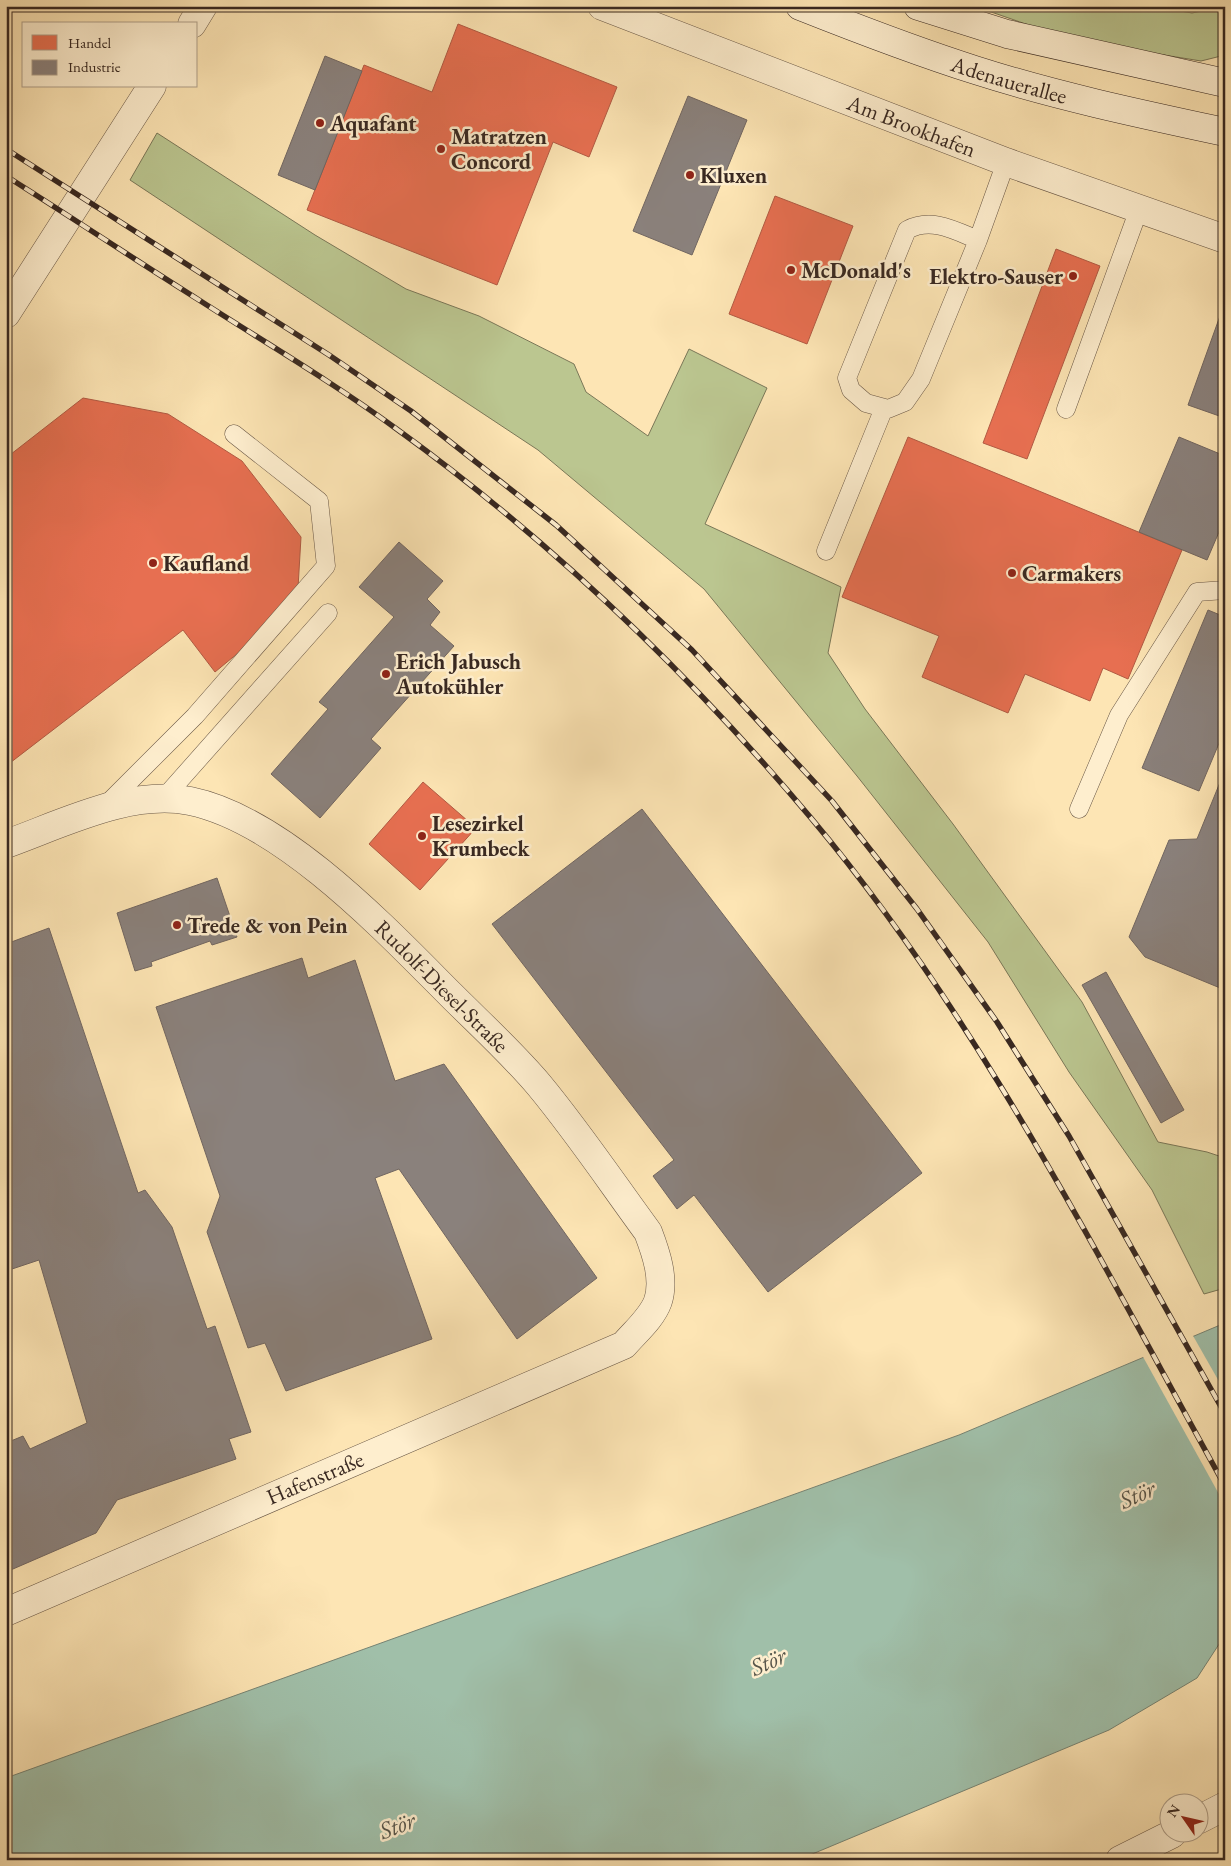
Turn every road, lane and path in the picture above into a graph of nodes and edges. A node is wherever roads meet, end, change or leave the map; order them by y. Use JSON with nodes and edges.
{"nodes":[{"id":1,"x":203,"y":6,"type":"edge"},
{"id":2,"x":602,"y":6,"type":"edge"},
{"id":3,"x":800,"y":6,"type":"edge"},
{"id":4,"x":918,"y":6,"type":"edge"},
{"id":5,"x":193,"y":22,"type":"edge"},
{"id":6,"x":1225,"y":83,"type":"edge"},
{"id":7,"x":151,"y":88,"type":"edge"},
{"id":8,"x":1225,"y":132,"type":"edge"},
{"id":9,"x":1006,"y":162,"type":"junction"},
{"id":10,"x":1139,"y":209,"type":"junction"},
{"id":11,"x":1225,"y":239,"type":"edge"},
{"id":12,"x":978,"y":240,"type":"junction"},
{"id":13,"x":6,"y":314,"type":"edge"},
{"id":14,"x":884,"y":408,"type":"junction"},
{"id":15,"x":1066,"y":409,"type":"dead end"},
{"id":16,"x":234,"y":434,"type":"dead end"},
{"id":17,"x":826,"y":551,"type":"dead end"},
{"id":18,"x":1225,"y":590,"type":"edge"},
{"id":19,"x":328,"y":613,"type":"dead end"},
{"id":20,"x":163,"y":799,"type":"junction"},
{"id":21,"x":1080,"y":809,"type":"dead end"},
{"id":22,"x":100,"y":811,"type":"junction"},
{"id":23,"x":6,"y":844,"type":"edge"},
{"id":24,"x":624,"y":1345,"type":"joint"},
{"id":25,"x":6,"y":1612,"type":"edge"},
{"id":26,"x":1225,"y":1806,"type":"edge"},
{"id":27,"x":1208,"y":1815,"type":"edge"},
{"id":28,"x":1158,"y":1841,"type":"edge"},
{"id":29,"x":1120,"y":1860,"type":"edge"}],
"edges":[{"from":1,"to":5,"type":"street"},
{"from":2,"to":9,"type":"street","name":"Am Brookhafen"},
{"from":3,"to":8,"type":"street","name":"Adenauerallee"},
{"from":4,"to":6,"type":"street","name":"Adenauerallee"},
{"from":7,"to":13,"type":"street"},
{"from":9,"to":10,"type":"street","name":"Am Brookhafen"},
{"from":9,"to":12,"type":"lane"},
{"from":10,"to":11,"type":"street","name":"Am Brookhafen"},
{"from":10,"to":15,"type":"lane"},
{"from":12,"to":14,"type":"lane"},
{"from":12,"to":14,"type":"lane"},
{"from":14,"to":17,"type":"lane"},
{"from":16,"to":22,"type":"lane"},
{"from":18,"to":21,"type":"lane"},
{"from":19,"to":20,"type":"lane"},
{"from":20,"to":22,"type":"street","name":"Rudolf-Diesel-Straße"},
{"from":20,"to":24,"type":"street","name":"Rudolf-Diesel-Straße"},
{"from":22,"to":23,"type":"street","name":"Rudolf-Diesel-Straße"},
{"from":24,"to":25,"type":"street","name":"Hafenstraße"},
{"from":26,"to":27,"type":"street"},
{"from":28,"to":29,"type":"street"}]}
